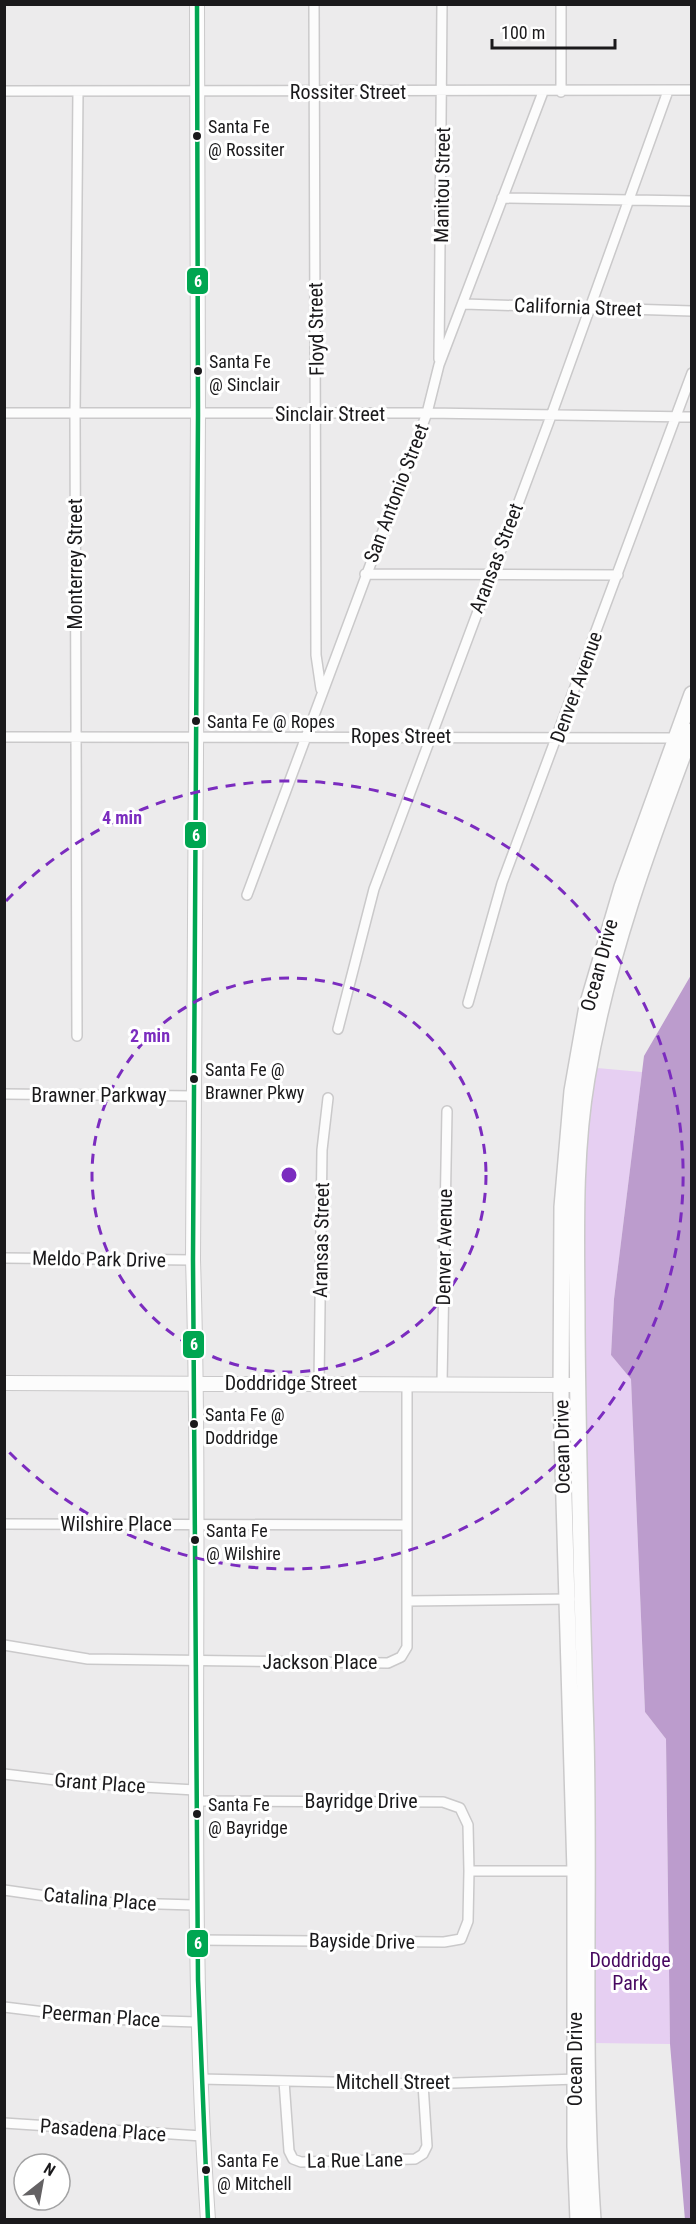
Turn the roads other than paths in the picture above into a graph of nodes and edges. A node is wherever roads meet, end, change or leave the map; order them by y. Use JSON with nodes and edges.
{"nodes":[{"id":1,"x":197,"y":4,"type":"edge"},
{"id":2,"x":314,"y":4,"type":"edge"},
{"id":3,"x":442,"y":4,"type":"edge"},
{"id":4,"x":561,"y":4,"type":"edge"},
{"id":5,"x":197,"y":90,"type":"junction"},
{"id":6,"x":692,"y":90,"type":"edge"},
{"id":7,"x":4,"y":91,"type":"edge"},
{"id":8,"x":78,"y":91,"type":"junction"},
{"id":9,"x":668,"y":91,"type":"junction"},
{"id":10,"x":443,"y":92,"type":"junction"},
{"id":11,"x":543,"y":92,"type":"junction"},
{"id":12,"x":561,"y":92,"type":"junction"},
{"id":13,"x":314,"y":93,"type":"junction"},
{"id":14,"x":502,"y":198,"type":"junction"},
{"id":15,"x":629,"y":200,"type":"junction"},
{"id":16,"x":692,"y":201,"type":"edge"},
{"id":17,"x":464,"y":304,"type":"junction"},
{"id":18,"x":589,"y":307,"type":"junction"},
{"id":19,"x":692,"y":311,"type":"edge"},
{"id":20,"x":439,"y":365,"type":"junction"},
{"id":21,"x":692,"y":373,"type":"edge"},
{"id":22,"x":4,"y":413,"type":"edge"},
{"id":23,"x":427,"y":413,"type":"junction"},
{"id":24,"x":75,"y":414,"type":"junction"},
{"id":25,"x":198,"y":415,"type":"junction"},
{"id":26,"x":318,"y":415,"type":"junction"},
{"id":27,"x":550,"y":416,"type":"junction"},
{"id":28,"x":674,"y":417,"type":"junction"},
{"id":29,"x":692,"y":417,"type":"edge"},
{"id":30,"x":365,"y":574,"type":"junction"},
{"id":31,"x":618,"y":574,"type":"junction"},
{"id":32,"x":489,"y":576,"type":"junction"},
{"id":33,"x":321,"y":690,"type":"junction"},
{"id":34,"x":692,"y":693,"type":"edge"},
{"id":35,"x":197,"y":735,"type":"junction"},
{"id":36,"x":685,"y":735,"type":"edge"},
{"id":37,"x":4,"y":736,"type":"edge"},
{"id":38,"x":76,"y":736,"type":"junction"},
{"id":39,"x":304,"y":736,"type":"junction"},
{"id":40,"x":430,"y":736,"type":"junction"},
{"id":41,"x":557,"y":738,"type":"junction"},
{"id":42,"x":247,"y":895,"type":"dead end"},
{"id":43,"x":468,"y":1003,"type":"dead end"},
{"id":44,"x":338,"y":1029,"type":"dead end"},
{"id":45,"x":77,"y":1036,"type":"dead end"},
{"id":46,"x":4,"y":1094,"type":"edge"},
{"id":47,"x":194,"y":1096,"type":"junction"},
{"id":48,"x":328,"y":1098,"type":"dead end"},
{"id":49,"x":447,"y":1111,"type":"dead end"},
{"id":50,"x":574,"y":1134,"type":"junction"},
{"id":51,"x":4,"y":1258,"type":"edge"},
{"id":52,"x":193,"y":1260,"type":"junction"},
{"id":53,"x":4,"y":1383,"type":"edge"},
{"id":54,"x":197,"y":1383,"type":"junction"},
{"id":55,"x":318,"y":1383,"type":"junction"},
{"id":56,"x":407,"y":1383,"type":"junction"},
{"id":57,"x":442,"y":1383,"type":"junction"},
{"id":58,"x":561,"y":1384,"type":"junction"},
{"id":59,"x":578,"y":1385,"type":"junction"},
{"id":60,"x":4,"y":1524,"type":"edge"},
{"id":61,"x":195,"y":1524,"type":"junction"},
{"id":62,"x":407,"y":1525,"type":"junction"},
{"id":63,"x":565,"y":1599,"type":"junction"},
{"id":64,"x":583,"y":1599,"type":"junction"},
{"id":65,"x":407,"y":1601,"type":"junction"},
{"id":66,"x":4,"y":1645,"type":"edge"},
{"id":67,"x":195,"y":1662,"type":"junction"},
{"id":68,"x":584,"y":1674,"type":"junction"},
{"id":69,"x":568,"y":1675,"type":"junction"},
{"id":70,"x":570,"y":1740,"type":"junction"},
{"id":71,"x":586,"y":1740,"type":"junction"},
{"id":72,"x":4,"y":1774,"type":"edge"},
{"id":73,"x":195,"y":1795,"type":"junction"},
{"id":74,"x":469,"y":1871,"type":"junction"},
{"id":75,"x":581,"y":1871,"type":"junction"},
{"id":76,"x":4,"y":1890,"type":"edge"},
{"id":77,"x":195,"y":1905,"type":"junction"},
{"id":78,"x":195,"y":1940,"type":"junction"},
{"id":79,"x":4,"y":2007,"type":"edge"},
{"id":80,"x":197,"y":2022,"type":"junction"},
{"id":81,"x":200,"y":2079,"type":"junction"},
{"id":82,"x":581,"y":2079,"type":"junction"},
{"id":83,"x":284,"y":2081,"type":"junction"},
{"id":84,"x":423,"y":2084,"type":"junction"},
{"id":85,"x":4,"y":2123,"type":"edge"},
{"id":86,"x":202,"y":2136,"type":"junction"},
{"id":87,"x":581,"y":2147,"type":"junction"},
{"id":88,"x":208,"y":2220,"type":"edge"},
{"id":89,"x":578,"y":2220,"type":"edge"},
{"id":90,"x":593,"y":2220,"type":"edge"}],
"edges":[{"from":1,"to":5,"type":"main road"},
{"from":2,"to":13,"type":"street","name":"Floyd Street"},
{"from":3,"to":10,"type":"street","name":"Manitou Street"},
{"from":4,"to":12,"type":"street"},
{"from":5,"to":8,"type":"street","name":"Rossiter Street"},
{"from":5,"to":13,"type":"street","name":"Rossiter Street"},
{"from":5,"to":25,"type":"main road"},
{"from":6,"to":9,"type":"street","name":"Rossiter Street"},
{"from":7,"to":8,"type":"street","name":"Rossiter Street"},
{"from":8,"to":24,"type":"street","name":"Monterrey Street"},
{"from":9,"to":12,"type":"street","name":"Rossiter Street"},
{"from":9,"to":15,"type":"street","name":"Aransas Street"},
{"from":10,"to":11,"type":"street","name":"Rossiter Street"},
{"from":10,"to":13,"type":"street","name":"Rossiter Street"},
{"from":10,"to":20,"type":"street","name":"Manitou Street"},
{"from":11,"to":12,"type":"street","name":"Rossiter Street"},
{"from":11,"to":14,"type":"street","name":"San Antonio Street"},
{"from":13,"to":26,"type":"street","name":"Floyd Street"},
{"from":14,"to":15,"type":"street"},
{"from":14,"to":17,"type":"street","name":"San Antonio Street"},
{"from":15,"to":16,"type":"street"},
{"from":15,"to":18,"type":"street","name":"Aransas Street"},
{"from":17,"to":18,"type":"street","name":"California Street"},
{"from":17,"to":20,"type":"street","name":"San Antonio Street"},
{"from":18,"to":19,"type":"street","name":"California Street"},
{"from":18,"to":27,"type":"street","name":"Aransas Street"},
{"from":20,"to":23,"type":"street","name":"San Antonio Street"},
{"from":21,"to":28,"type":"street","name":"Denver Avenue"},
{"from":22,"to":24,"type":"street","name":"Sinclair Street"},
{"from":23,"to":26,"type":"street","name":"Sinclair Street"},
{"from":23,"to":27,"type":"street","name":"Sinclair Street"},
{"from":23,"to":30,"type":"street","name":"San Antonio Street"},
{"from":24,"to":25,"type":"street","name":"Sinclair Street"},
{"from":24,"to":38,"type":"street","name":"Monterrey Street"},
{"from":25,"to":26,"type":"street","name":"Sinclair Street"},
{"from":25,"to":35,"type":"main road"},
{"from":26,"to":33,"type":"street","name":"Floyd Street"},
{"from":27,"to":28,"type":"street","name":"Sinclair Street"},
{"from":27,"to":32,"type":"street","name":"Aransas Street"},
{"from":28,"to":29,"type":"street","name":"Sinclair Street"},
{"from":28,"to":31,"type":"street","name":"Denver Avenue"},
{"from":30,"to":32,"type":"street"},
{"from":30,"to":33,"type":"street","name":"San Antonio Street"},
{"from":31,"to":32,"type":"street"},
{"from":31,"to":41,"type":"street","name":"Denver Avenue"},
{"from":32,"to":40,"type":"street","name":"Aransas Street"},
{"from":33,"to":39,"type":"street","name":"San Antonio Street"},
{"from":34,"to":36,"type":"main road","name":"Ocean Drive"},
{"from":35,"to":38,"type":"street","name":"Ropes Street"},
{"from":35,"to":39,"type":"street","name":"Ropes Street"},
{"from":35,"to":47,"type":"main road"},
{"from":36,"to":41,"type":"street","name":"Ropes Street"},
{"from":36,"to":50,"type":"main road","name":"Ocean Drive"},
{"from":37,"to":38,"type":"street","name":"Ropes Street"},
{"from":38,"to":45,"type":"street","name":"Monterrey Street"},
{"from":39,"to":40,"type":"street","name":"Ropes Street"},
{"from":39,"to":42,"type":"street","name":"San Antonio Street"},
{"from":40,"to":41,"type":"street","name":"Ropes Street"},
{"from":40,"to":44,"type":"street","name":"Aransas Street"},
{"from":41,"to":43,"type":"street","name":"Denver Avenue"},
{"from":46,"to":47,"type":"street","name":"Brawner Parkway"},
{"from":47,"to":52,"type":"main road"},
{"from":48,"to":55,"type":"street","name":"Aransas Street"},
{"from":49,"to":57,"type":"street","name":"Denver Avenue"},
{"from":50,"to":58,"type":"main road","name":"Ocean Drive"},
{"from":50,"to":59,"type":"main road","name":"Ocean Drive"},
{"from":51,"to":52,"type":"street","name":"Meldo Park Drive"},
{"from":52,"to":54,"type":"main road"},
{"from":53,"to":54,"type":"main road","name":"Doddridge Street"},
{"from":54,"to":55,"type":"main road","name":"Doddridge Street"},
{"from":54,"to":61,"type":"main road"},
{"from":55,"to":56,"type":"main road","name":"Doddridge Street"},
{"from":56,"to":57,"type":"main road","name":"Doddridge Street"},
{"from":56,"to":62,"type":"street"},
{"from":57,"to":58,"type":"main road","name":"Doddridge Street"},
{"from":58,"to":59,"type":"main road","name":"Doddridge Street"},
{"from":58,"to":63,"type":"main road","name":"Ocean Drive"},
{"from":59,"to":64,"type":"main road","name":"Ocean Drive"},
{"from":60,"to":61,"type":"street","name":"Wilshire Place"},
{"from":61,"to":62,"type":"street","name":"Wilshire Place"},
{"from":61,"to":67,"type":"main road"},
{"from":62,"to":65,"type":"street"},
{"from":63,"to":64,"type":"street"},
{"from":63,"to":65,"type":"street"},
{"from":63,"to":69,"type":"main road","name":"Ocean Drive"},
{"from":64,"to":68,"type":"main road","name":"Ocean Drive"},
{"from":65,"to":67,"type":"street","name":"Jackson Place"},
{"from":66,"to":67,"type":"street","name":"Jackson Place"},
{"from":67,"to":73,"type":"main road"},
{"from":68,"to":69,"type":"main road"},
{"from":68,"to":71,"type":"main road","name":"Ocean Drive"},
{"from":69,"to":70,"type":"main road","name":"Ocean Drive"},
{"from":70,"to":71,"type":"main road"},
{"from":70,"to":75,"type":"main road","name":"Ocean Drive"},
{"from":71,"to":75,"type":"main road","name":"Ocean Drive"},
{"from":72,"to":73,"type":"street","name":"Grant Place"},
{"from":73,"to":74,"type":"street","name":"Bayridge Drive"},
{"from":73,"to":77,"type":"main road"},
{"from":74,"to":75,"type":"street"},
{"from":74,"to":78,"type":"street","name":"Bayside Drive"},
{"from":75,"to":82,"type":"main road","name":"Ocean Drive"},
{"from":76,"to":77,"type":"street","name":"Catalina Place"},
{"from":77,"to":78,"type":"main road"},
{"from":78,"to":80,"type":"main road"},
{"from":79,"to":80,"type":"street","name":"Peerman Place"},
{"from":80,"to":81,"type":"main road"},
{"from":81,"to":83,"type":"street","name":"Mitchell Street"},
{"from":81,"to":86,"type":"main road"},
{"from":82,"to":84,"type":"street","name":"Mitchell Street"},
{"from":82,"to":87,"type":"main road","name":"Ocean Drive"},
{"from":83,"to":84,"type":"street","name":"Mitchell Street"},
{"from":83,"to":84,"type":"street","name":"La Rue Lane"},
{"from":85,"to":86,"type":"street","name":"Pasadena Place"},
{"from":86,"to":88,"type":"main road"},
{"from":87,"to":89,"type":"main road","name":"Ocean Drive"},
{"from":87,"to":90,"type":"main road","name":"Ocean Drive"}]}
